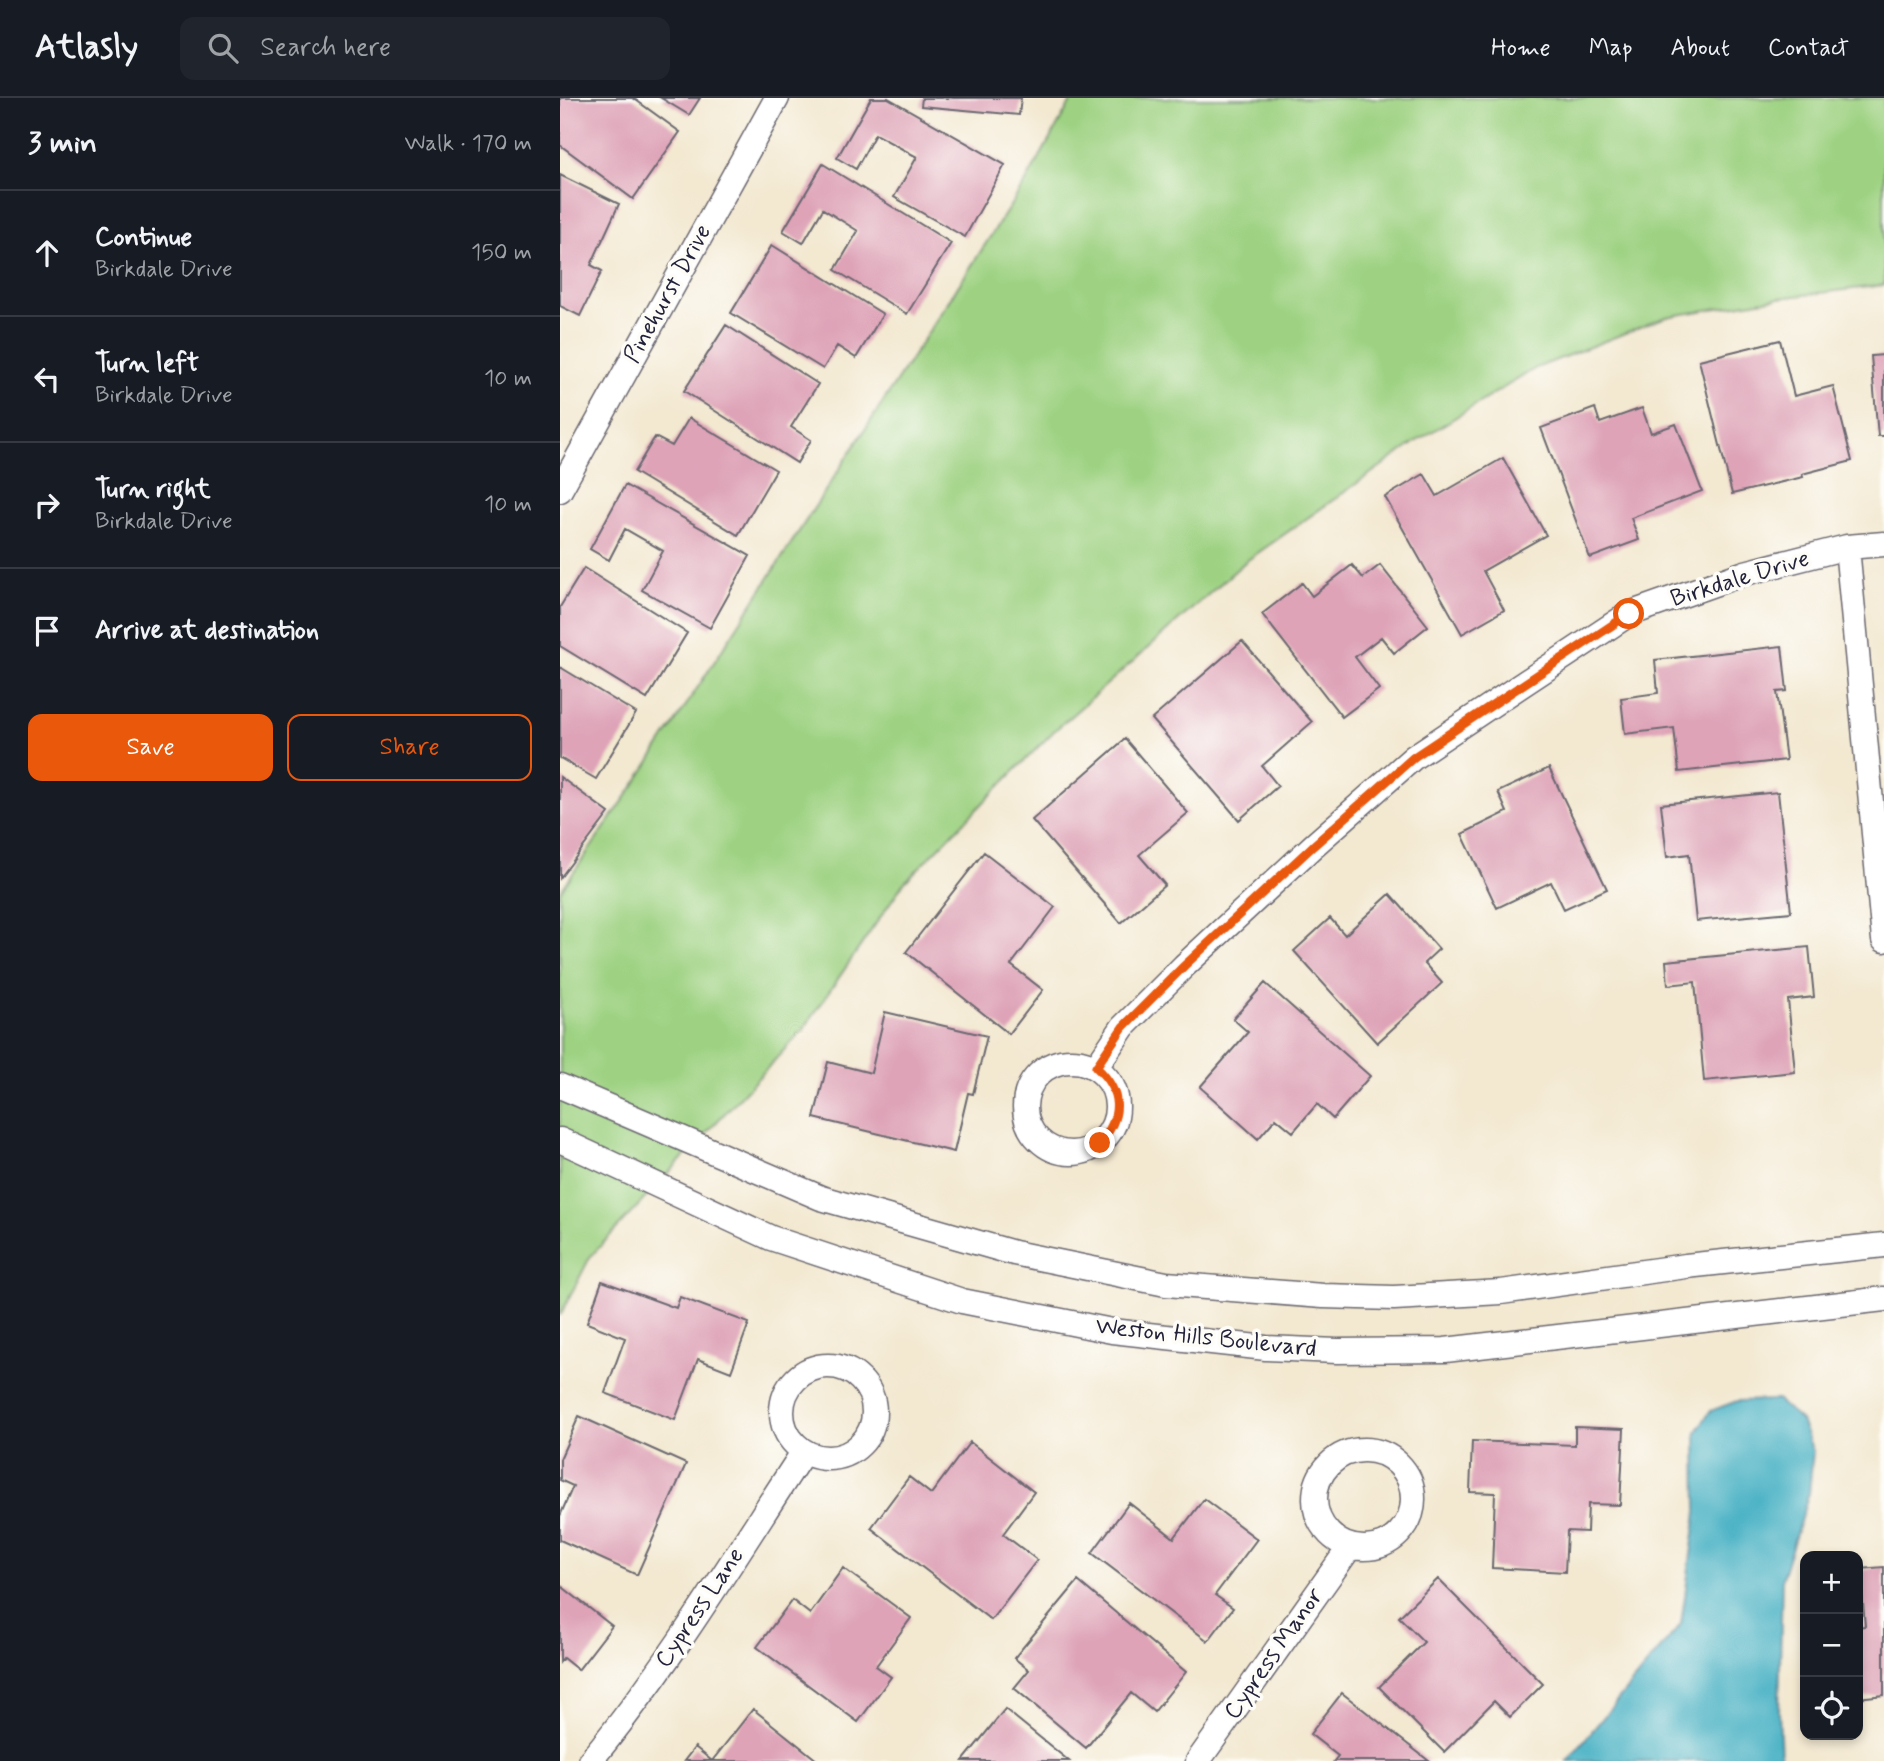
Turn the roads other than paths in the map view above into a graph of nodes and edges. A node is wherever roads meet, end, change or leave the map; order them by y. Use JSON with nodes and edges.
{"nodes":[{"id":1,"x":777,"y":98,"type":"edge"},
{"id":2,"x":560,"y":490,"type":"edge"},
{"id":3,"x":1884,"y":544,"type":"edge"},
{"id":4,"x":1847,"y":547,"type":"junction"},
{"id":5,"x":1884,"y":940,"type":"edge"},
{"id":6,"x":1096,"y":1067,"type":"dead end"},
{"id":7,"x":560,"y":1086,"type":"edge"},
{"id":8,"x":560,"y":1140,"type":"edge"},
{"id":9,"x":1884,"y":1245,"type":"edge"},
{"id":10,"x":1884,"y":1298,"type":"edge"},
{"id":11,"x":804,"y":1451,"type":"dead end"},
{"id":12,"x":1350,"y":1547,"type":"junction"},
{"id":13,"x":590,"y":1761,"type":"edge"},
{"id":14,"x":1198,"y":1761,"type":"edge"}],
"edges":[{"from":1,"to":2,"type":"street","name":"Pinehurst Drive"},
{"from":3,"to":4,"type":"street","name":"Birkdale Drive"},
{"from":4,"to":5,"type":"street"},
{"from":4,"to":6,"type":"street","name":"Birkdale Drive"},
{"from":7,"to":9,"type":"street","name":"Weston Hills Boulevard"},
{"from":8,"to":10,"type":"street","name":"Weston Hills Boulevard"},
{"from":11,"to":13,"type":"street","name":"Cypress Lane"},
{"from":12,"to":12,"type":"street"},
{"from":12,"to":14,"type":"street","name":"Cypress Manor"}]}
